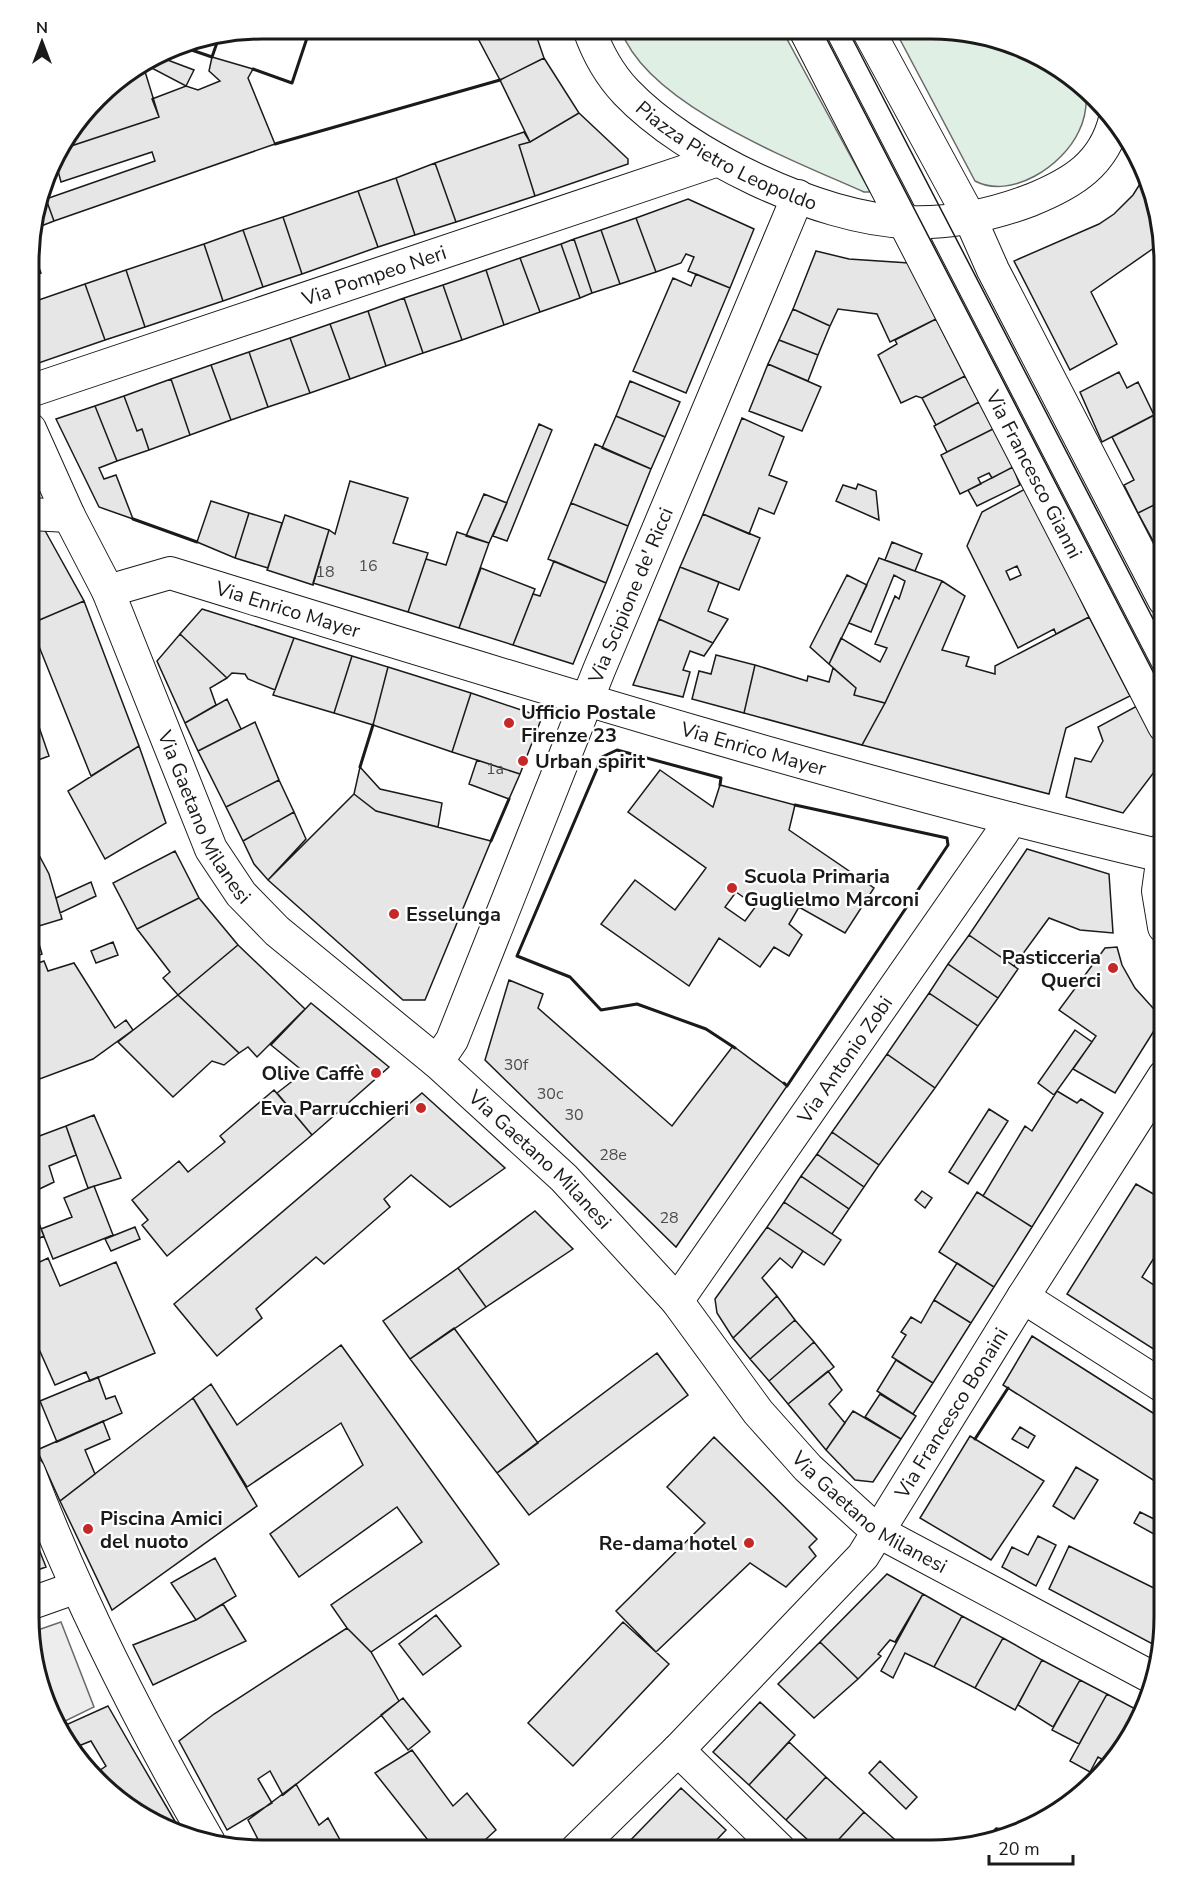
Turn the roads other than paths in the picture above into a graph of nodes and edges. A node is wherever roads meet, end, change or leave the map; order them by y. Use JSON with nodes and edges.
{"nodes":[{"id":1,"x":594,"y":39,"type":"edge"},
{"id":2,"x":810,"y":39,"type":"edge"},
{"id":3,"x":873,"y":39,"type":"edge"},
{"id":4,"x":1113,"y":134,"type":"edge"},
{"id":5,"x":718,"y":160,"type":"junction"},
{"id":6,"x":798,"y":196,"type":"junction"},
{"id":7,"x":969,"y":218,"type":"junction"},
{"id":8,"x":905,"y":222,"type":"junction"},
{"id":9,"x":39,"y":388,"type":"edge"},
{"id":10,"x":39,"y":449,"type":"edge"},
{"id":11,"x":39,"y":514,"type":"edge"},
{"id":12,"x":69,"y":516,"type":"junction"},
{"id":13,"x":1154,"y":581,"type":"edge"},
{"id":14,"x":108,"y":591,"type":"junction"},
{"id":15,"x":587,"y":702,"type":"junction"},
{"id":16,"x":1154,"y":707,"type":"edge"},
{"id":17,"x":1012,"y":819,"type":"junction"},
{"id":18,"x":1154,"y":850,"type":"edge"},
{"id":19,"x":437,"y":1062,"type":"junction"},
{"id":20,"x":1154,"y":1092,"type":"edge"},
{"id":21,"x":1023,"y":1297,"type":"junction"},
{"id":22,"x":677,"y":1301,"type":"junction"},
{"id":23,"x":1154,"y":1381,"type":"edge"},
{"id":24,"x":39,"y":1498,"type":"edge"},
{"id":25,"x":877,"y":1531,"type":"junction"},
{"id":26,"x":77,"y":1587,"type":"junction"},
{"id":27,"x":39,"y":1600,"type":"edge"},
{"id":28,"x":1146,"y":1674,"type":"edge"},
{"id":29,"x":678,"y":1750,"type":"junction"},
{"id":30,"x":204,"y":1832,"type":"edge"},
{"id":31,"x":586,"y":1840,"type":"edge"},
{"id":32,"x":770,"y":1840,"type":"edge"}],
"edges":[{"from":1,"to":5,"type":"street","name":"Piazza Pietro Leopoldo"},
{"from":2,"to":8,"type":"street"},
{"from":3,"to":7,"type":"street"},
{"from":4,"to":7,"type":"street","name":"Piazza Pietro Leopoldo"},
{"from":5,"to":6,"type":"street","name":"Piazza Pietro Leopoldo"},
{"from":5,"to":9,"type":"street","name":"Via Pompeo Neri"},
{"from":6,"to":8,"type":"street","name":"Piazza Pietro Leopoldo"},
{"from":6,"to":15,"type":"street","name":"Via Scipione de' Ricci"},
{"from":7,"to":8,"type":"street","name":"Piazza Pietro Leopoldo"},
{"from":7,"to":13,"type":"street"},
{"from":8,"to":16,"type":"street","name":"Via Francesco Gianni"},
{"from":10,"to":12,"type":"street","name":"Via Gaetano Milanesi"},
{"from":11,"to":12,"type":"street"},
{"from":12,"to":14,"type":"street","name":"Via Gaetano Milanesi"},
{"from":14,"to":15,"type":"street","name":"Via Enrico Mayer"},
{"from":14,"to":19,"type":"street","name":"Via Gaetano Milanesi"},
{"from":15,"to":17,"type":"street","name":"Via Enrico Mayer"},
{"from":15,"to":19,"type":"street","name":"Via Scipione de' Ricci"},
{"from":17,"to":18,"type":"street","name":"Via Enrico Mayer"},
{"from":17,"to":22,"type":"street","name":"Via Antonio Zobi"},
{"from":19,"to":22,"type":"street","name":"Via Gaetano Milanesi"},
{"from":20,"to":21,"type":"street","name":"Via Francesco Bonaini"},
{"from":21,"to":23,"type":"street"},
{"from":21,"to":25,"type":"street","name":"Via Francesco Bonaini"},
{"from":22,"to":25,"type":"street","name":"Via Gaetano Milanesi"},
{"from":24,"to":26,"type":"street"},
{"from":25,"to":28,"type":"street","name":"Via Gaetano Milanesi"},
{"from":25,"to":29,"type":"street","name":"Via Francesco Bonaini"},
{"from":26,"to":27,"type":"street"},
{"from":26,"to":30,"type":"street"},
{"from":29,"to":31,"type":"street","name":"Via Francesco Bonaini"},
{"from":29,"to":32,"type":"street"}]}
